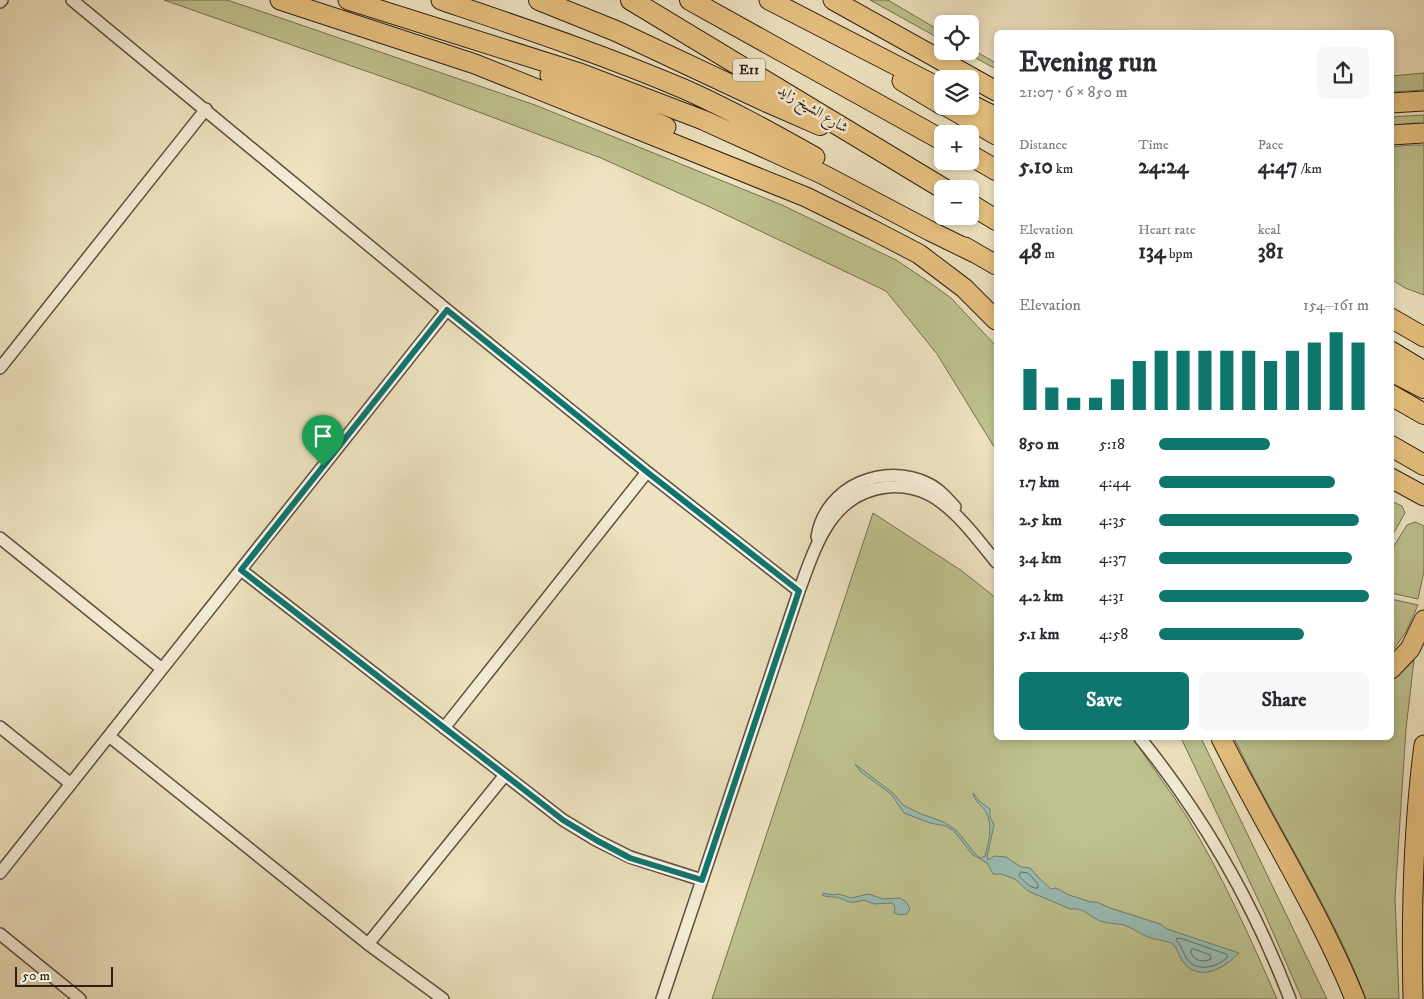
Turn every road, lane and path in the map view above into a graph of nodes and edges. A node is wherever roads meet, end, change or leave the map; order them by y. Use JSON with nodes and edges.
{"nodes":[{"id":1,"x":280,"y":0,"type":"edge"},
{"id":2,"x":348,"y":0,"type":"edge"},
{"id":3,"x":442,"y":0,"type":"edge"},
{"id":4,"x":539,"y":0,"type":"edge"},
{"id":5,"x":631,"y":0,"type":"edge"},
{"id":6,"x":690,"y":0,"type":"edge"},
{"id":7,"x":769,"y":0,"type":"edge"},
{"id":8,"x":832,"y":0,"type":"edge"},
{"id":9,"x":75,"y":1,"type":"edge"},
{"id":10,"x":461,"y":36,"type":"junction"},
{"id":11,"x":897,"y":36,"type":"junction"},
{"id":12,"x":859,"y":45,"type":"junction"},
{"id":13,"x":994,"y":79,"type":"edge"},
{"id":14,"x":934,"y":85,"type":"edge"},
{"id":15,"x":994,"y":91,"type":"edge"},
{"id":16,"x":934,"y":99,"type":"edge"},
{"id":17,"x":1424,"y":101,"type":"edge"},
{"id":18,"x":1394,"y":103,"type":"edge"},
{"id":19,"x":979,"y":108,"type":"edge"},
{"id":20,"x":206,"y":109,"type":"junction"},
{"id":21,"x":961,"y":115,"type":"edge"},
{"id":22,"x":994,"y":116,"type":"edge"},
{"id":23,"x":994,"y":134,"type":"edge"},
{"id":24,"x":1424,"y":134,"type":"edge"},
{"id":25,"x":1394,"y":135,"type":"edge"},
{"id":26,"x":934,"y":136,"type":"edge"},
{"id":27,"x":866,"y":142,"type":"junction"},
{"id":28,"x":979,"y":160,"type":"edge"},
{"id":29,"x":994,"y":169,"type":"edge"},
{"id":30,"x":934,"y":183,"type":"edge"},
{"id":31,"x":806,"y":197,"type":"junction"},
{"id":32,"x":979,"y":210,"type":"edge"},
{"id":33,"x":994,"y":219,"type":"edge"},
{"id":34,"x":975,"y":253,"type":"junction"},
{"id":35,"x":994,"y":264,"type":"edge"},
{"id":36,"x":1394,"y":307,"type":"edge"},
{"id":37,"x":447,"y":310,"type":"junction"},
{"id":38,"x":994,"y":318,"type":"edge"},
{"id":39,"x":1394,"y":320,"type":"edge"},
{"id":40,"x":1419,"y":334,"type":"edge"},
{"id":41,"x":1394,"y":353,"type":"edge"},
{"id":42,"x":0,"y":368,"type":"edge"},
{"id":43,"x":1424,"y":370,"type":"edge"},
{"id":44,"x":1394,"y":373,"type":"edge"},
{"id":45,"x":1424,"y":388,"type":"edge"},
{"id":46,"x":1394,"y":397,"type":"edge"},
{"id":47,"x":1424,"y":414,"type":"edge"},
{"id":48,"x":1394,"y":448,"type":"edge"},
{"id":49,"x":1424,"y":464,"type":"edge"},
{"id":50,"x":647,"y":472,"type":"junction"},
{"id":51,"x":1394,"y":480,"type":"edge"},
{"id":52,"x":1394,"y":490,"type":"edge"},
{"id":53,"x":1424,"y":496,"type":"edge"},
{"id":54,"x":1424,"y":505,"type":"edge"},
{"id":55,"x":0,"y":538,"type":"edge"},
{"id":56,"x":994,"y":560,"type":"edge"},
{"id":57,"x":241,"y":570,"type":"junction"},
{"id":58,"x":799,"y":591,"type":"junction"},
{"id":59,"x":1424,"y":620,"type":"edge"},
{"id":60,"x":1394,"y":666,"type":"edge"},
{"id":61,"x":162,"y":669,"type":"junction"},
{"id":62,"x":0,"y":727,"type":"edge"},
{"id":63,"x":444,"y":728,"type":"junction"},
{"id":64,"x":109,"y":736,"type":"junction"},
{"id":65,"x":1142,"y":740,"type":"edge"},
{"id":66,"x":1222,"y":740,"type":"edge"},
{"id":67,"x":1424,"y":745,"type":"edge"},
{"id":68,"x":505,"y":775,"type":"junction"},
{"id":69,"x":71,"y":784,"type":"junction"},
{"id":70,"x":0,"y":873,"type":"edge"},
{"id":71,"x":702,"y":880,"type":"junction"},
{"id":72,"x":1318,"y":919,"type":"junction"},
{"id":73,"x":0,"y":934,"type":"edge"},
{"id":74,"x":368,"y":944,"type":"junction"},
{"id":75,"x":80,"y":999,"type":"edge"},
{"id":76,"x":444,"y":999,"type":"edge"},
{"id":77,"x":662,"y":999,"type":"edge"},
{"id":78,"x":1290,"y":999,"type":"edge"},
{"id":79,"x":1343,"y":999,"type":"edge"},
{"id":80,"x":1355,"y":999,"type":"edge"},
{"id":81,"x":1413,"y":999,"type":"edge"}],
"edges":[{"from":1,"to":31,"type":"highway"},
{"from":2,"to":10,"type":"highway"},
{"from":3,"to":34,"type":"highway"},
{"from":4,"to":27,"type":"highway"},
{"from":5,"to":27,"type":"highway","name":"شارع الشيخ زايد","number":"E11"},
{"from":6,"to":26,"type":"highway","number":"E11"},
{"from":7,"to":12,"type":"highway"},
{"from":8,"to":11,"type":"highway"},
{"from":9,"to":20,"type":"street"},
{"from":10,"to":31,"type":"highway"},
{"from":10,"to":34,"type":"highway"},
{"from":11,"to":13,"type":"highway"},
{"from":11,"to":15,"type":"highway"},
{"from":12,"to":14,"type":"highway"},
{"from":12,"to":16,"type":"highway"},
{"from":17,"to":18,"type":"highway"},
{"from":19,"to":22,"type":"highway"},
{"from":20,"to":37,"type":"street"},
{"from":20,"to":42,"type":"street"},
{"from":21,"to":23,"type":"highway"},
{"from":24,"to":25,"type":"highway"},
{"from":27,"to":30,"type":"highway","number":"E11"},
{"from":28,"to":29,"type":"highway"},
{"from":31,"to":38,"type":"highway"},
{"from":32,"to":33,"type":"highway"},
{"from":34,"to":35,"type":"highway"},
{"from":36,"to":40,"type":"highway"},
{"from":37,"to":50,"type":"street"},
{"from":37,"to":57,"type":"street"},
{"from":39,"to":40,"type":"highway"},
{"from":41,"to":43,"type":"highway"},
{"from":44,"to":45,"type":"highway"},
{"from":46,"to":47,"type":"highway"},
{"from":48,"to":49,"type":"highway"},
{"from":50,"to":58,"type":"street"},
{"from":50,"to":63,"type":"street"},
{"from":51,"to":53,"type":"highway"},
{"from":52,"to":54,"type":"highway"},
{"from":55,"to":61,"type":"street"},
{"from":56,"to":58,"type":"street"},
{"from":57,"to":61,"type":"street"},
{"from":57,"to":63,"type":"street"},
{"from":58,"to":71,"type":"street"},
{"from":59,"to":60,"type":"highway"},
{"from":61,"to":64,"type":"street"},
{"from":62,"to":69,"type":"street"},
{"from":63,"to":68,"type":"street"},
{"from":64,"to":69,"type":"street"},
{"from":64,"to":74,"type":"street"},
{"from":65,"to":78,"type":"street"},
{"from":66,"to":72,"type":"highway"},
{"from":67,"to":81,"type":"highway"},
{"from":68,"to":71,"type":"street"},
{"from":68,"to":74,"type":"street"},
{"from":69,"to":70,"type":"street"},
{"from":71,"to":77,"type":"street"},
{"from":72,"to":79,"type":"highway"},
{"from":72,"to":80,"type":"highway"},
{"from":73,"to":75,"type":"street"},
{"from":74,"to":76,"type":"street"}]}
